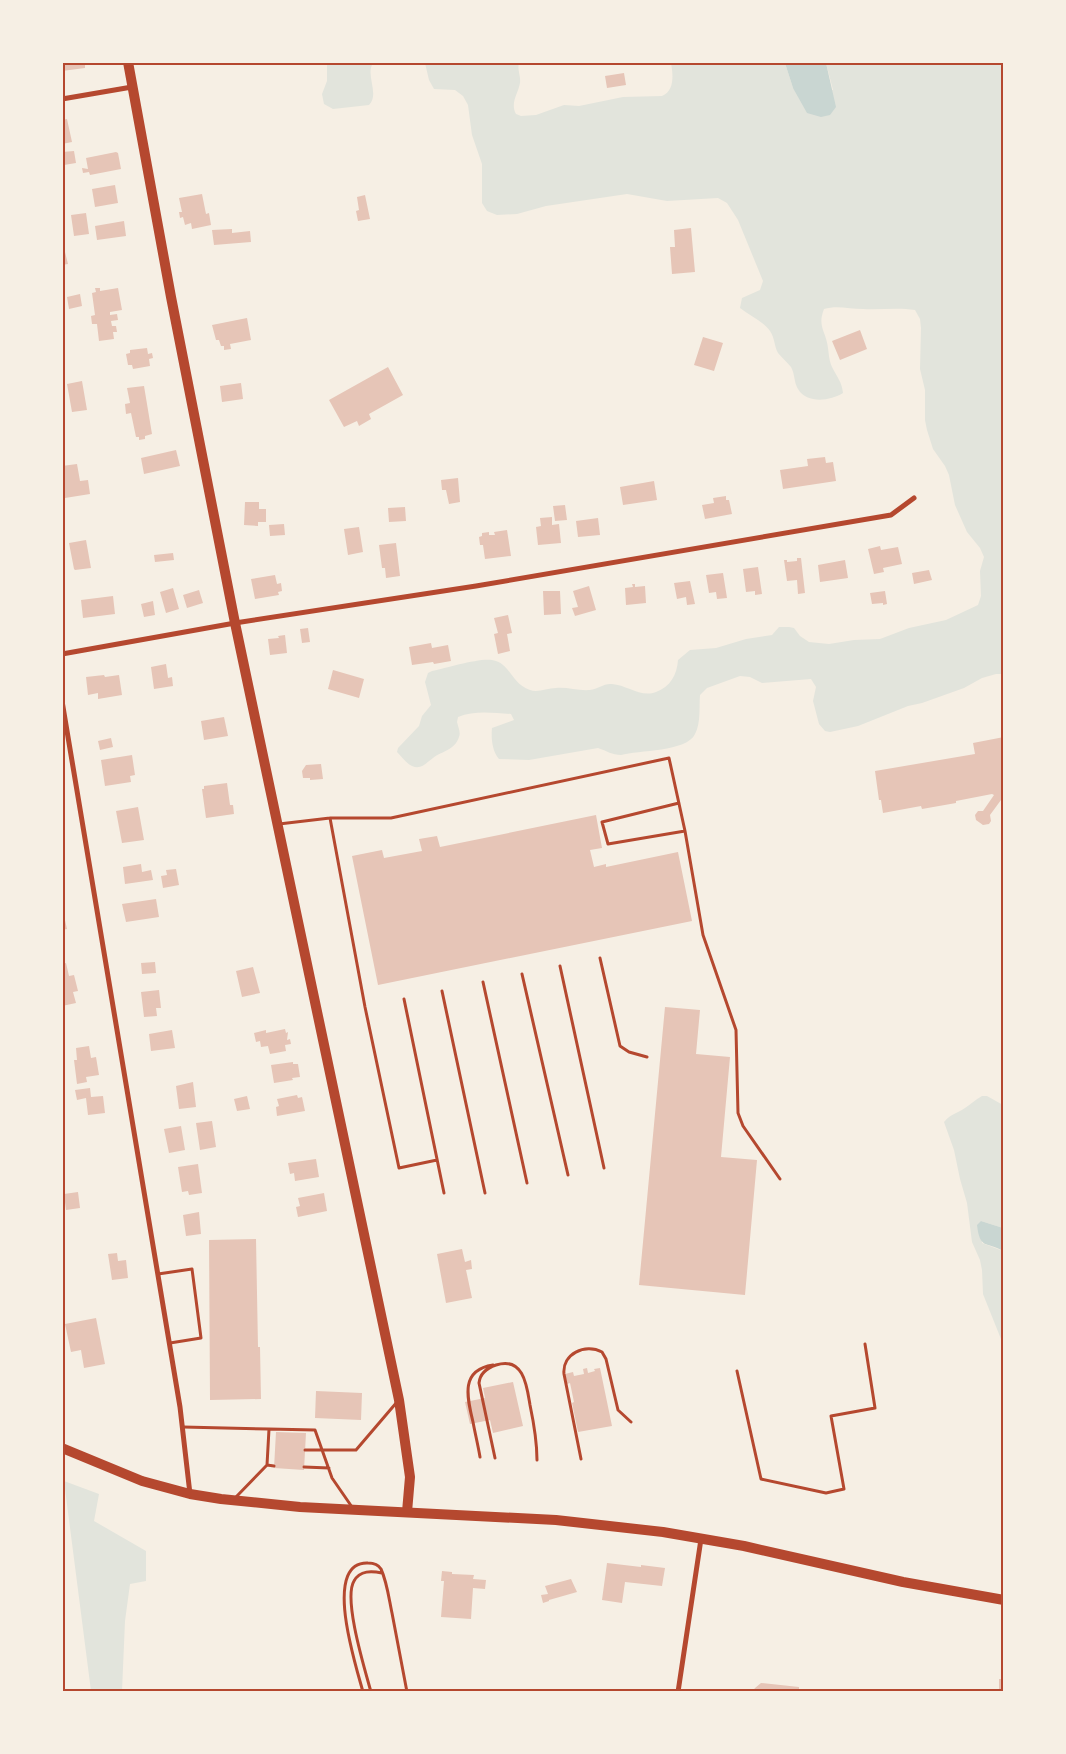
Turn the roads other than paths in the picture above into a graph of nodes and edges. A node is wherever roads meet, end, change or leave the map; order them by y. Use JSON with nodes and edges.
{"nodes":[{"id":1,"x":128,"y":62,"type":"edge"},
{"id":2,"x":132,"y":87,"type":"junction"},
{"id":3,"x":62,"y":99,"type":"edge"},
{"id":4,"x":914,"y":498,"type":"dead end"},
{"id":5,"x":235,"y":624,"type":"junction"},
{"id":6,"x":62,"y":654,"type":"edge"},
{"id":7,"x":62,"y":701,"type":"edge"},
{"id":8,"x":679,"y":803,"type":"junction"},
{"id":9,"x":330,"y":818,"type":"junction"},
{"id":10,"x":278,"y":824,"type":"junction"},
{"id":11,"x":685,"y":831,"type":"junction"},
{"id":12,"x":600,"y":958,"type":"dead end"},
{"id":13,"x":560,"y":966,"type":"dead end"},
{"id":14,"x":522,"y":974,"type":"dead end"},
{"id":15,"x":483,"y":982,"type":"dead end"},
{"id":16,"x":442,"y":991,"type":"dead end"},
{"id":17,"x":404,"y":999,"type":"dead end"},
{"id":18,"x":647,"y":1057,"type":"dead end"},
{"id":19,"x":437,"y":1160,"type":"junction"},
{"id":20,"x":604,"y":1168,"type":"dead end"},
{"id":21,"x":568,"y":1175,"type":"dead end"},
{"id":22,"x":780,"y":1179,"type":"dead end"},
{"id":23,"x":527,"y":1183,"type":"dead end"},
{"id":24,"x":444,"y":1193,"type":"dead end"},
{"id":25,"x":485,"y":1193,"type":"dead end"},
{"id":26,"x":158,"y":1274,"type":"junction"},
{"id":27,"x":170,"y":1343,"type":"junction"},
{"id":28,"x":865,"y":1344,"type":"dead end"},
{"id":29,"x":501,"y":1363,"type":"junction"},
{"id":30,"x":737,"y":1371,"type":"dead end"},
{"id":31,"x":399,"y":1400,"type":"junction"},
{"id":32,"x":631,"y":1422,"type":"dead end"},
{"id":33,"x":183,"y":1427,"type":"junction"},
{"id":34,"x":268,"y":1429,"type":"junction"},
{"id":35,"x":62,"y":1448,"type":"edge"},
{"id":36,"x":268,"y":1448,"type":"junction"},
{"id":37,"x":275,"y":1448,"type":"dead end"},
{"id":38,"x":305,"y":1450,"type":"dead end"},
{"id":39,"x":323,"y":1451,"type":"junction"},
{"id":40,"x":480,"y":1457,"type":"dead end"},
{"id":41,"x":495,"y":1458,"type":"dead end"},
{"id":42,"x":581,"y":1459,"type":"dead end"},
{"id":43,"x":537,"y":1460,"type":"dead end"},
{"id":44,"x":267,"y":1465,"type":"junction"},
{"id":45,"x":274,"y":1466,"type":"dead end"},
{"id":46,"x":304,"y":1467,"type":"dead end"},
{"id":47,"x":329,"y":1468,"type":"junction"},
{"id":48,"x":190,"y":1494,"type":"junction"},
{"id":49,"x":234,"y":1500,"type":"junction"},
{"id":50,"x":354,"y":1510,"type":"junction"},
{"id":51,"x":408,"y":1512,"type":"junction"},
{"id":52,"x":701,"y":1538,"type":"junction"},
{"id":53,"x":382,"y":1573,"type":"junction"},
{"id":54,"x":1004,"y":1600,"type":"edge"},
{"id":55,"x":363,"y":1692,"type":"edge"},
{"id":56,"x":371,"y":1692,"type":"edge"},
{"id":57,"x":407,"y":1692,"type":"edge"},
{"id":58,"x":678,"y":1692,"type":"edge"}],
"edges":[{"from":1,"to":2,"type":"main road"},
{"from":2,"to":3,"type":"street"},
{"from":2,"to":5,"type":"main road"},
{"from":4,"to":5,"type":"street"},
{"from":5,"to":6,"type":"street"},
{"from":5,"to":10,"type":"main road"},
{"from":7,"to":26,"type":"street"},
{"from":8,"to":9,"type":"lane"},
{"from":8,"to":11,"type":"lane"},
{"from":8,"to":11,"type":"lane"},
{"from":9,"to":10,"type":"lane"},
{"from":9,"to":19,"type":"lane"},
{"from":10,"to":31,"type":"main road"},
{"from":11,"to":22,"type":"lane"},
{"from":12,"to":18,"type":"lane"},
{"from":13,"to":20,"type":"lane"},
{"from":14,"to":21,"type":"lane"},
{"from":15,"to":23,"type":"lane"},
{"from":16,"to":25,"type":"lane"},
{"from":17,"to":19,"type":"lane"},
{"from":19,"to":24,"type":"lane"},
{"from":26,"to":27,"type":"street"},
{"from":26,"to":27,"type":"lane"},
{"from":27,"to":33,"type":"street"},
{"from":28,"to":30,"type":"lane"},
{"from":29,"to":40,"type":"lane"},
{"from":29,"to":41,"type":"lane"},
{"from":29,"to":43,"type":"lane"},
{"from":31,"to":39,"type":"lane"},
{"from":31,"to":51,"type":"main road"},
{"from":32,"to":42,"type":"lane"},
{"from":33,"to":34,"type":"lane"},
{"from":33,"to":48,"type":"street"},
{"from":34,"to":36,"type":"lane"},
{"from":34,"to":39,"type":"lane"},
{"from":35,"to":48,"type":"main road"},
{"from":36,"to":37,"type":"lane"},
{"from":36,"to":44,"type":"lane"},
{"from":38,"to":39,"type":"lane"},
{"from":39,"to":47,"type":"lane"},
{"from":44,"to":45,"type":"lane"},
{"from":44,"to":49,"type":"lane"},
{"from":46,"to":47,"type":"lane"},
{"from":47,"to":50,"type":"lane"},
{"from":48,"to":49,"type":"main road"},
{"from":49,"to":50,"type":"main road"},
{"from":50,"to":51,"type":"main road"},
{"from":51,"to":52,"type":"main road"},
{"from":52,"to":54,"type":"main road"},
{"from":52,"to":58,"type":"street"},
{"from":53,"to":55,"type":"lane"},
{"from":53,"to":56,"type":"lane"},
{"from":53,"to":57,"type":"lane"}]}
